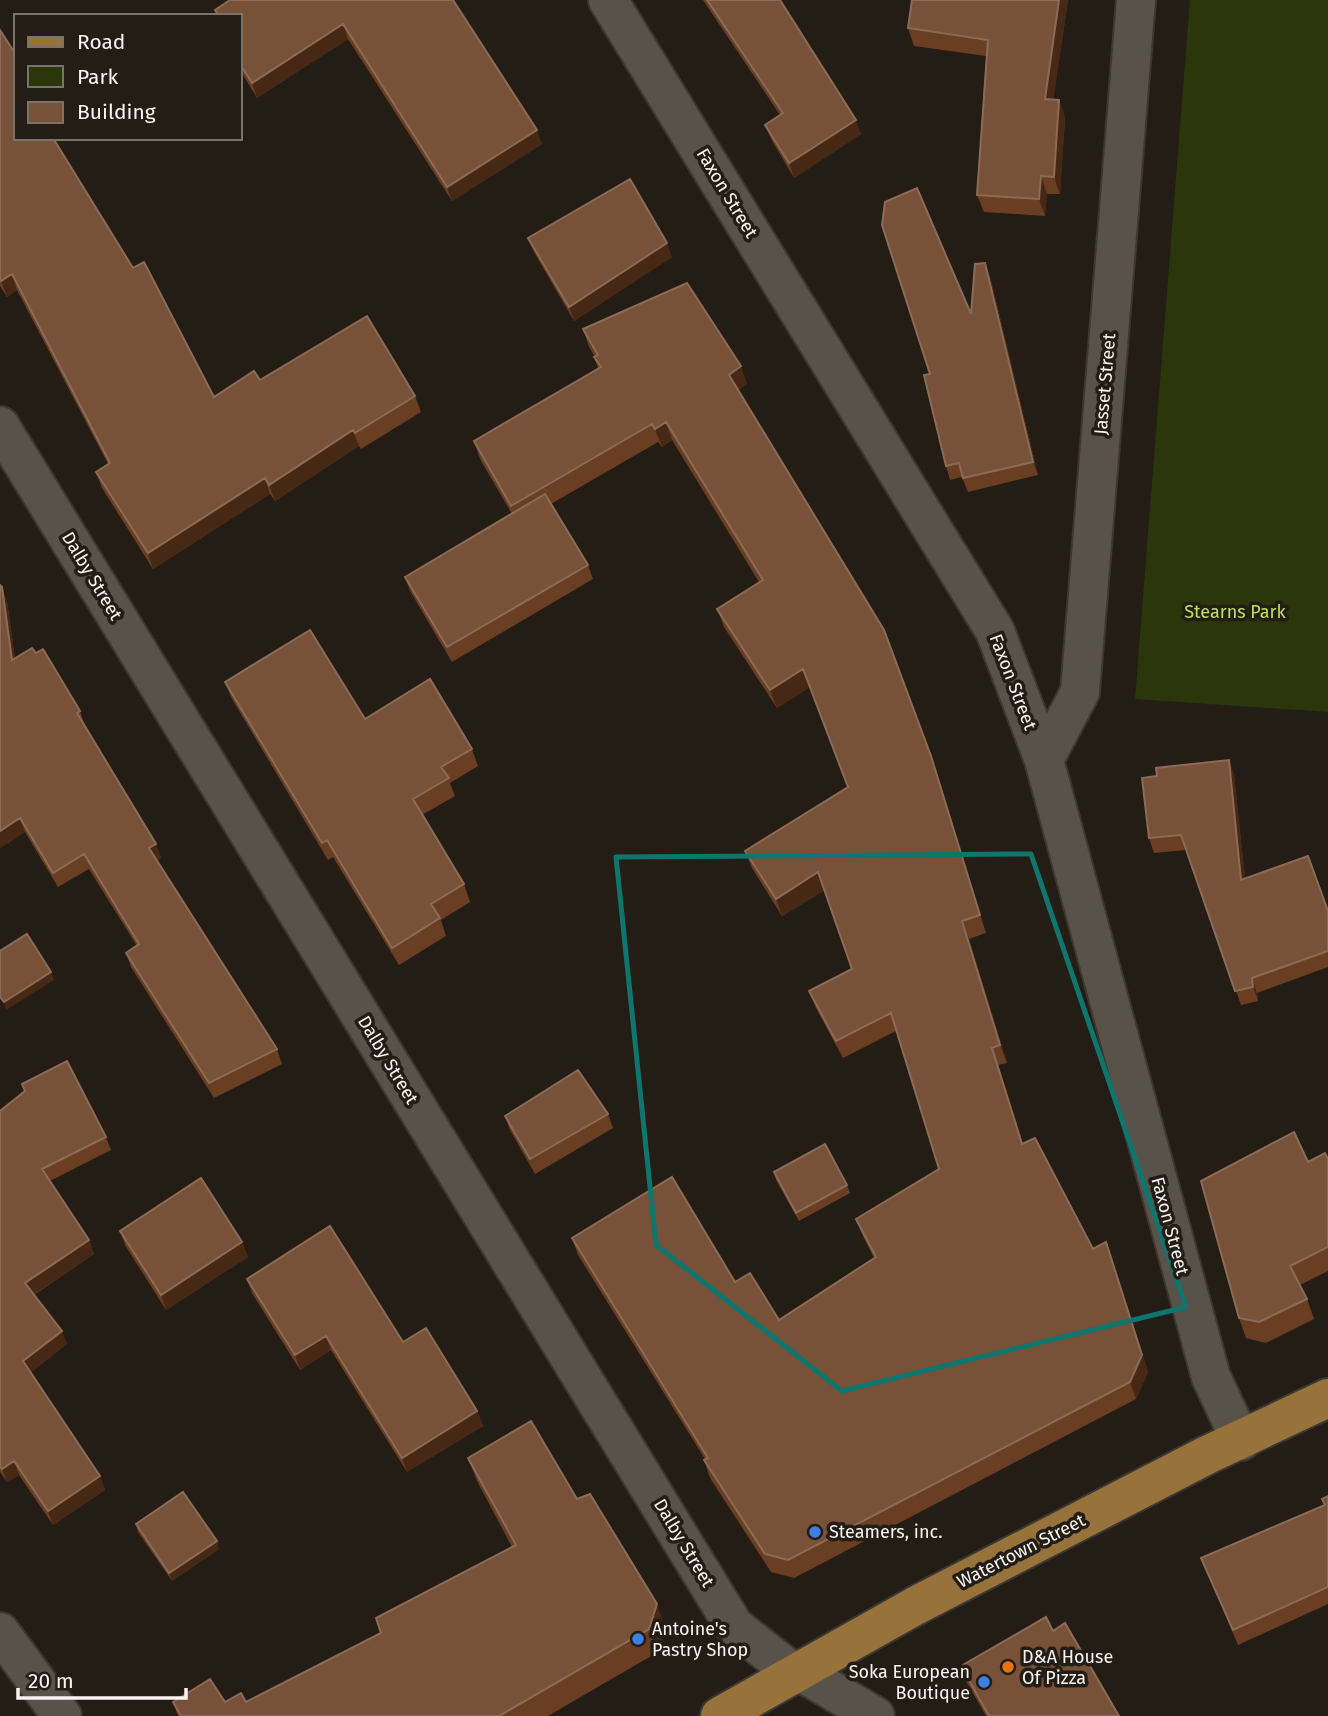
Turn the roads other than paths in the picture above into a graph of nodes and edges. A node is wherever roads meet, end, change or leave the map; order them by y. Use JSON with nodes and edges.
{"nodes":[{"id":1,"x":608,"y":0,"type":"edge"},
{"id":2,"x":1136,"y":0,"type":"edge"},
{"id":3,"x":0,"y":426,"type":"edge"},
{"id":4,"x":1044,"y":760,"type":"junction"},
{"id":5,"x":1328,"y":1398,"type":"edge"},
{"id":6,"x":1241,"y":1441,"type":"junction"},
{"id":7,"x":0,"y":1632,"type":"edge"},
{"id":8,"x":798,"y":1673,"type":"junction"},
{"id":9,"x":62,"y":1716,"type":"edge"},
{"id":10,"x":720,"y":1716,"type":"edge"},
{"id":11,"x":875,"y":1716,"type":"edge"}],
"edges":[{"from":1,"to":4,"type":"street","name":"Faxon Street"},
{"from":2,"to":4,"type":"street","name":"Jasset Street"},
{"from":3,"to":8,"type":"street","name":"Dalby Street"},
{"from":4,"to":6,"type":"street","name":"Faxon Street"},
{"from":5,"to":6,"type":"main road","name":"Watertown Street"},
{"from":6,"to":8,"type":"main road","name":"Watertown Street"},
{"from":7,"to":9,"type":"street"},
{"from":8,"to":10,"type":"main road","name":"Watertown Street"},
{"from":8,"to":11,"type":"street","name":"Dalby Street"}]}
